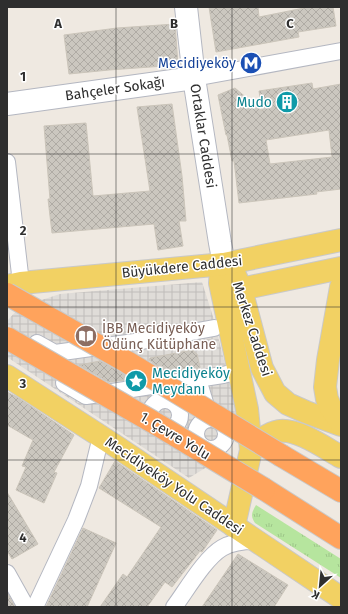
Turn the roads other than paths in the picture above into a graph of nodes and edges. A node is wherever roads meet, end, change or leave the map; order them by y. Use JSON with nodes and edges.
{"nodes":[{"id":1,"x":186,"y":7,"type":"edge"},
{"id":2,"x":341,"y":51,"type":"edge"},
{"id":3,"x":194,"y":78,"type":"junction"},
{"id":4,"x":7,"y":104,"type":"edge"},
{"id":5,"x":7,"y":162,"type":"edge"},
{"id":6,"x":341,"y":240,"type":"edge"},
{"id":7,"x":224,"y":264,"type":"junction"},
{"id":8,"x":341,"y":268,"type":"edge"},
{"id":9,"x":11,"y":285,"type":"edge"},
{"id":10,"x":341,"y":287,"type":"edge"},
{"id":11,"x":241,"y":289,"type":"junction"},
{"id":12,"x":7,"y":308,"type":"edge"},
{"id":13,"x":7,"y":327,"type":"edge"},
{"id":14,"x":214,"y":328,"type":"dead end"},
{"id":15,"x":7,"y":338,"type":"edge"},
{"id":16,"x":55,"y":353,"type":"junction"},
{"id":17,"x":239,"y":371,"type":"junction"},
{"id":18,"x":7,"y":376,"type":"edge"},
{"id":19,"x":198,"y":379,"type":"junction"},
{"id":20,"x":122,"y":390,"type":"junction"},
{"id":21,"x":153,"y":406,"type":"dead end"},
{"id":22,"x":210,"y":419,"type":"dead end"},
{"id":23,"x":341,"y":424,"type":"edge"},
{"id":24,"x":101,"y":436,"type":"junction"},
{"id":25,"x":252,"y":450,"type":"junction"},
{"id":26,"x":341,"y":457,"type":"edge"},
{"id":27,"x":341,"y":491,"type":"edge"},
{"id":28,"x":234,"y":526,"type":"junction"},
{"id":29,"x":341,"y":538,"type":"edge"},
{"id":30,"x":255,"y":541,"type":"junction"},
{"id":31,"x":7,"y":573,"type":"edge"},
{"id":32,"x":341,"y":598,"type":"edge"},
{"id":33,"x":26,"y":607,"type":"edge"},
{"id":34,"x":35,"y":607,"type":"edge"},
{"id":35,"x":174,"y":607,"type":"edge"}],
"edges":[{"from":1,"to":3,"type":"main road","name":"Ortaklar Caddesi"},
{"from":2,"to":3,"type":"street","name":"Bahçeler Sokağı"},
{"from":3,"to":4,"type":"main road","name":"Bahçeler Sokağı"},
{"from":3,"to":7,"type":"main road","name":"Ortaklar Caddesi"},
{"from":5,"to":9,"type":"street"},
{"from":6,"to":7,"type":"main road","name":"Büyükdere Caddesi"},
{"from":7,"to":9,"type":"main road","name":"Büyükdere Caddesi"},
{"from":7,"to":11,"type":"main road","name":"Merkez Caddesi"},
{"from":7,"to":17,"type":"main road"},
{"from":8,"to":11,"type":"main road","name":"Büyükdere Caddesi"},
{"from":9,"to":12,"type":"main road"},
{"from":9,"to":27,"type":"highway","bridge":true},
{"from":10,"to":23,"type":"main road"},
{"from":11,"to":23,"type":"main road","name":"Merkez Caddesi"},
{"from":13,"to":16,"type":"street"},
{"from":14,"to":16,"type":"street"},
{"from":15,"to":29,"type":"highway","name":"1. Çevre Yolu","bridge":true},
{"from":16,"to":20,"type":"street"},
{"from":17,"to":19,"type":"street"},
{"from":17,"to":25,"type":"main road"},
{"from":18,"to":24,"type":"main road","name":"Mecidiyeköy Yolu Caddesi"},
{"from":19,"to":20,"type":"street"},
{"from":19,"to":22,"type":"street"},
{"from":20,"to":21,"type":"street"},
{"from":24,"to":28,"type":"main road","name":"Mecidiyeköy Yolu Caddesi"},
{"from":24,"to":34,"type":"street"},
{"from":25,"to":26,"type":"main road"},
{"from":25,"to":28,"type":"main road"},
{"from":28,"to":30,"type":"main road","name":"Mecidiyeköy Yolu Caddesi"},
{"from":30,"to":32,"type":"main road","name":"Mecidiyeköy Yolu Caddesi"},
{"from":30,"to":35,"type":"street"},
{"from":31,"to":33,"type":"street"}]}
